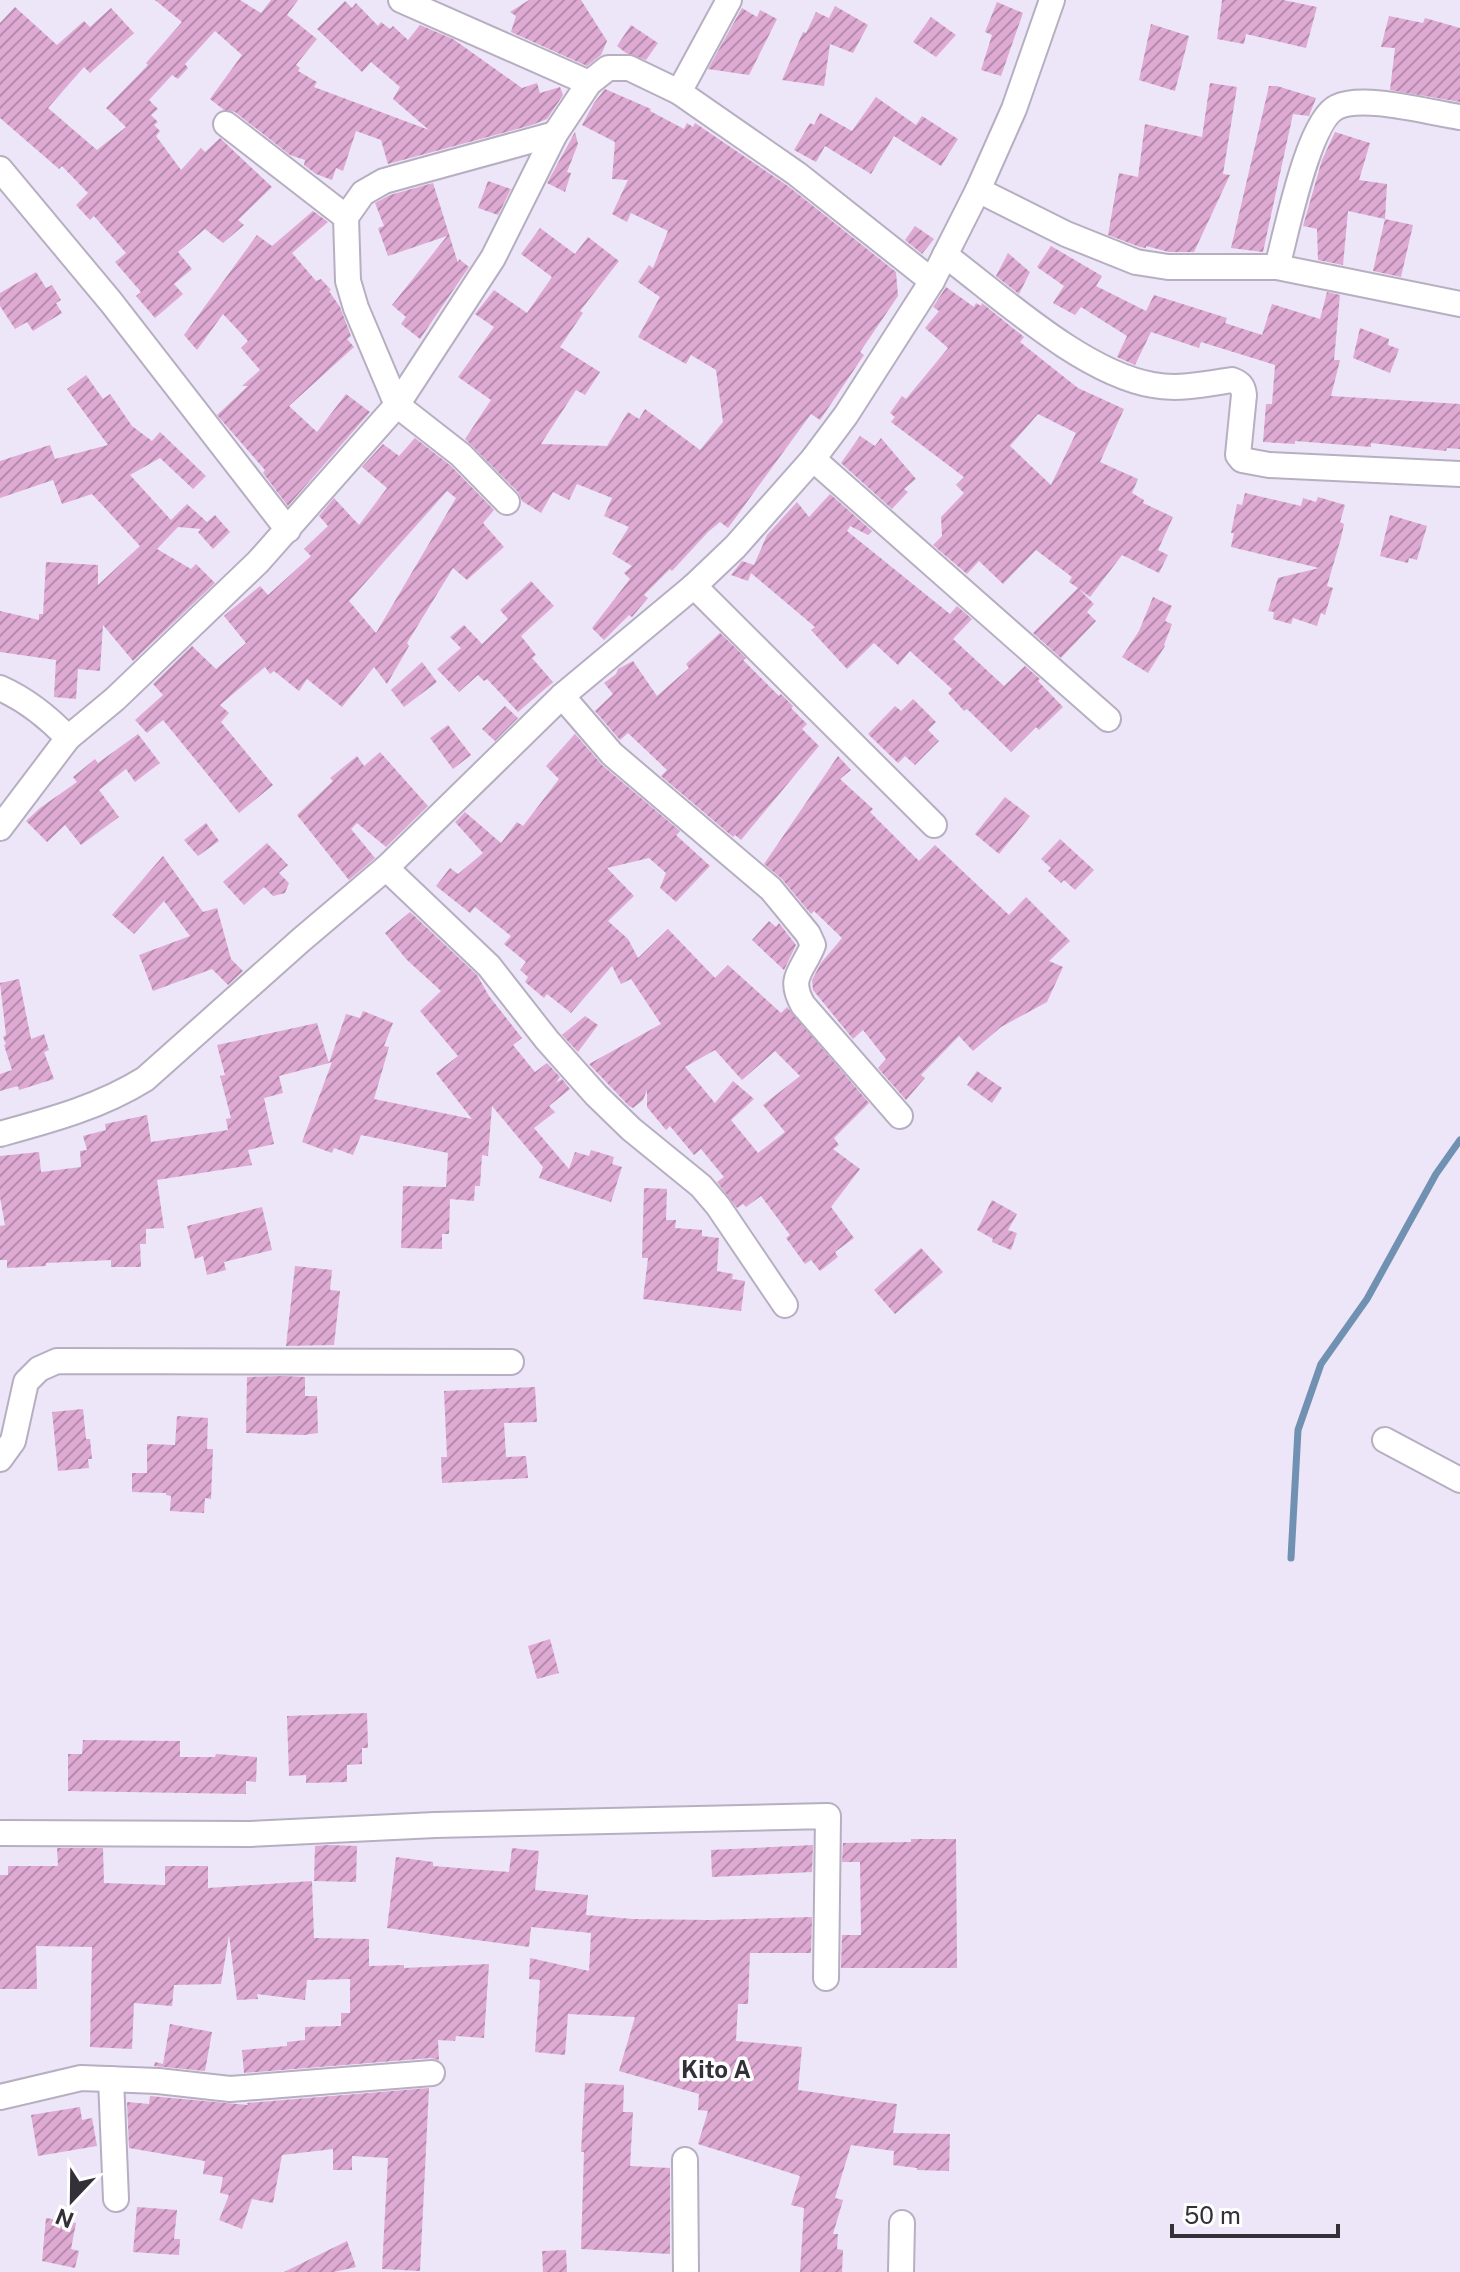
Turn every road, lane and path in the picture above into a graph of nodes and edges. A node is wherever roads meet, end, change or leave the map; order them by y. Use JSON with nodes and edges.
{"nodes":[{"id":1,"x":401,"y":0,"type":"edge"},
{"id":2,"x":729,"y":0,"type":"edge"},
{"id":3,"x":1052,"y":0,"type":"edge"},
{"id":4,"x":589,"y":83,"type":"junction"},
{"id":5,"x":679,"y":92,"type":"junction"},
{"id":6,"x":1460,"y":117,"type":"edge"},
{"id":7,"x":226,"y":124,"type":"dead end"},
{"id":8,"x":555,"y":134,"type":"junction"},
{"id":9,"x":0,"y":169,"type":"edge"},
{"id":10,"x":978,"y":190,"type":"junction"},
{"id":11,"x":346,"y":217,"type":"junction"},
{"id":12,"x":945,"y":255,"type":"junction"},
{"id":13,"x":1277,"y":267,"type":"junction"},
{"id":14,"x":932,"y":281,"type":"junction"},
{"id":15,"x":1460,"y":304,"type":"edge"},
{"id":16,"x":397,"y":405,"type":"junction"},
{"id":17,"x":813,"y":459,"type":"junction"},
{"id":18,"x":1460,"y":474,"type":"edge"},
{"id":19,"x":507,"y":502,"type":"dead end"},
{"id":20,"x":288,"y":530,"type":"junction"},
{"id":21,"x":694,"y":586,"type":"junction"},
{"id":22,"x":0,"y":688,"type":"edge"},
{"id":23,"x":562,"y":696,"type":"junction"},
{"id":24,"x":1108,"y":719,"type":"dead end"},
{"id":25,"x":68,"y":738,"type":"junction"},
{"id":26,"x":934,"y":825,"type":"dead end"},
{"id":27,"x":0,"y":828,"type":"edge"},
{"id":28,"x":386,"y":868,"type":"junction"},
{"id":29,"x":900,"y":1116,"type":"dead end"},
{"id":30,"x":0,"y":1134,"type":"edge"},
{"id":31,"x":785,"y":1305,"type":"dead end"},
{"id":32,"x":511,"y":1362,"type":"dead end"},
{"id":33,"x":1385,"y":1440,"type":"dead end"},
{"id":34,"x":0,"y":1459,"type":"edge"},
{"id":35,"x":1460,"y":1480,"type":"edge"},
{"id":36,"x":0,"y":1833,"type":"edge"},
{"id":37,"x":826,"y":1978,"type":"dead end"},
{"id":38,"x":432,"y":2073,"type":"dead end"},
{"id":39,"x":111,"y":2079,"type":"junction"},
{"id":40,"x":0,"y":2097,"type":"edge"},
{"id":41,"x":685,"y":2160,"type":"dead end"},
{"id":42,"x":116,"y":2199,"type":"dead end"},
{"id":43,"x":902,"y":2223,"type":"dead end"},
{"id":44,"x":686,"y":2272,"type":"edge"},
{"id":45,"x":901,"y":2272,"type":"edge"}],
"edges":[{"from":1,"to":4,"type":"street"},
{"from":2,"to":5,"type":"street"},
{"from":3,"to":10,"type":"street"},
{"from":4,"to":5,"type":"street"},
{"from":4,"to":8,"type":"street"},
{"from":5,"to":14,"type":"street"},
{"from":6,"to":13,"type":"street"},
{"from":7,"to":11,"type":"street"},
{"from":8,"to":11,"type":"street"},
{"from":8,"to":16,"type":"street"},
{"from":9,"to":20,"type":"street"},
{"from":10,"to":12,"type":"street"},
{"from":10,"to":13,"type":"street"},
{"from":11,"to":16,"type":"street"},
{"from":12,"to":14,"type":"street"},
{"from":12,"to":18,"type":"street"},
{"from":13,"to":15,"type":"street"},
{"from":14,"to":17,"type":"street"},
{"from":16,"to":19,"type":"street"},
{"from":16,"to":20,"type":"street"},
{"from":17,"to":21,"type":"street"},
{"from":17,"to":24,"type":"street"},
{"from":20,"to":25,"type":"street"},
{"from":21,"to":23,"type":"street"},
{"from":21,"to":26,"type":"street"},
{"from":22,"to":25,"type":"street"},
{"from":23,"to":28,"type":"street"},
{"from":23,"to":29,"type":"street"},
{"from":25,"to":27,"type":"street"},
{"from":28,"to":30,"type":"street"},
{"from":28,"to":31,"type":"street"},
{"from":32,"to":34,"type":"street"},
{"from":33,"to":35,"type":"street"},
{"from":36,"to":37,"type":"street"},
{"from":38,"to":39,"type":"street"},
{"from":39,"to":40,"type":"street"},
{"from":39,"to":42,"type":"street"},
{"from":41,"to":44,"type":"street"},
{"from":43,"to":45,"type":"street"}]}
